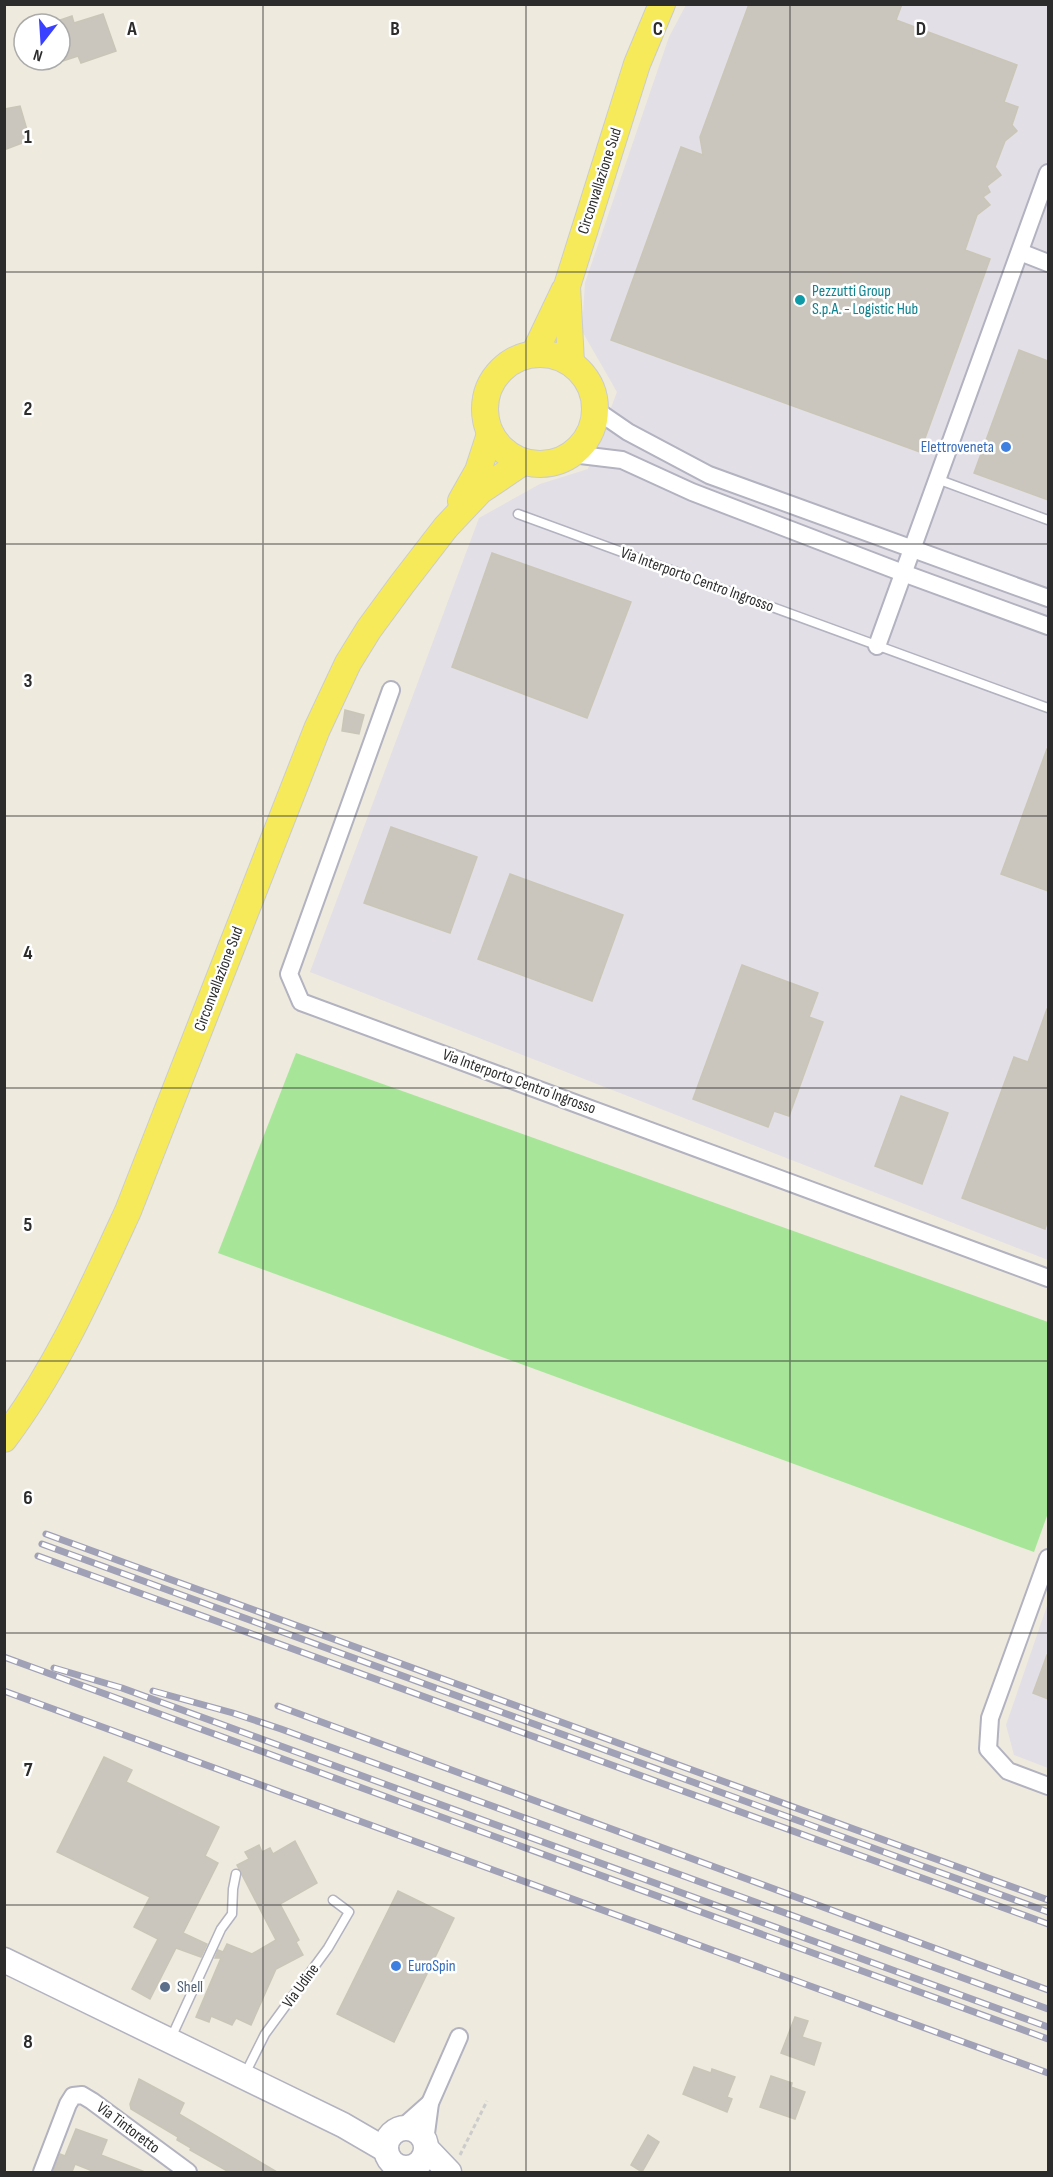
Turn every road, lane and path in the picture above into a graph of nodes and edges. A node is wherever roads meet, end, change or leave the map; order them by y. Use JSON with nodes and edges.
{"nodes":[{"id":1,"x":662,"y":4,"type":"edge"},
{"id":2,"x":1048,"y":173,"type":"edge"},
{"id":3,"x":1020,"y":252,"type":"junction"},
{"id":4,"x":1048,"y":262,"type":"edge"},
{"id":5,"x":567,"y":286,"type":"junction"},
{"id":6,"x":534,"y":354,"type":"junction"},
{"id":7,"x":571,"y":363,"type":"junction"},
{"id":8,"x":596,"y":410,"type":"junction"},
{"id":9,"x":490,"y":434,"type":"junction"},
{"id":10,"x":572,"y":454,"type":"junction"},
{"id":11,"x":523,"y":462,"type":"junction"},
{"id":12,"x":937,"y":479,"type":"junction"},
{"id":13,"x":518,"y":514,"type":"dead end"},
{"id":14,"x":1048,"y":520,"type":"edge"},
{"id":15,"x":446,"y":527,"type":"junction"},
{"id":16,"x":911,"y":548,"type":"junction"},
{"id":17,"x":903,"y":573,"type":"junction"},
{"id":18,"x":1048,"y":598,"type":"edge"},
{"id":19,"x":1048,"y":626,"type":"edge"},
{"id":20,"x":877,"y":646,"type":"junction"},
{"id":21,"x":391,"y":690,"type":"dead end"},
{"id":22,"x":1048,"y":708,"type":"edge"},
{"id":23,"x":1048,"y":1278,"type":"edge"},
{"id":24,"x":4,"y":1439,"type":"edge"},
{"id":25,"x":1048,"y":1558,"type":"edge"},
{"id":26,"x":1048,"y":1786,"type":"edge"},
{"id":27,"x":236,"y":1874,"type":"dead end"},
{"id":28,"x":333,"y":1900,"type":"dead end"},
{"id":29,"x":4,"y":1960,"type":"edge"},
{"id":30,"x":459,"y":2037,"type":"dead end"},
{"id":31,"x":169,"y":2041,"type":"junction"},
{"id":32,"x":243,"y":2077,"type":"junction"},
{"id":33,"x":487,"y":2101,"type":"dead end"},
{"id":34,"x":430,"y":2103,"type":"junction"},
{"id":35,"x":393,"y":2138,"type":"junction"},
{"id":36,"x":425,"y":2157,"type":"edge"},
{"id":37,"x":165,"y":2165,"type":"edge"},
{"id":38,"x":452,"y":2168,"type":"edge"},
{"id":39,"x":42,"y":2172,"type":"edge"},
{"id":40,"x":189,"y":2172,"type":"edge"}],
"edges":[{"from":1,"to":5,"type":"main road","name":"Circonvallazione Sud"},
{"from":2,"to":3,"type":"street"},
{"from":3,"to":4,"type":"street"},
{"from":3,"to":12,"type":"street"},
{"from":5,"to":6,"type":"main road"},
{"from":5,"to":7,"type":"main road","name":"Circonvallazione Sud"},
{"from":6,"to":7,"type":"main road"},
{"from":6,"to":9,"type":"main road"},
{"from":7,"to":8,"type":"main road"},
{"from":8,"to":10,"type":"main road"},
{"from":8,"to":16,"type":"street"},
{"from":9,"to":11,"type":"main road"},
{"from":9,"to":15,"type":"main road"},
{"from":10,"to":11,"type":"main road"},
{"from":10,"to":17,"type":"street"},
{"from":11,"to":15,"type":"main road"},
{"from":12,"to":14,"type":"lane"},
{"from":12,"to":16,"type":"street"},
{"from":13,"to":20,"type":"lane","name":"Via Interporto Centro Ingrosso"},
{"from":15,"to":24,"type":"main road","name":"Circonvallazione Sud"},
{"from":16,"to":17,"type":"street"},
{"from":16,"to":18,"type":"street"},
{"from":17,"to":19,"type":"street"},
{"from":17,"to":20,"type":"street"},
{"from":20,"to":22,"type":"lane","name":"Via Interporto Centro Ingrosso"},
{"from":21,"to":23,"type":"street","name":"Via Interporto Centro Ingrosso"},
{"from":25,"to":26,"type":"street"},
{"from":27,"to":31,"type":"lane"},
{"from":28,"to":32,"type":"lane","name":"Via Udine"},
{"from":29,"to":31,"type":"main road"},
{"from":30,"to":34,"type":"street"},
{"from":31,"to":32,"type":"main road"},
{"from":32,"to":35,"type":"main road"},
{"from":33,"to":38,"type":"path"},
{"from":34,"to":35,"type":"street"},
{"from":34,"to":36,"type":"street"},
{"from":35,"to":36,"type":"main road"},
{"from":35,"to":36,"type":"main road"},
{"from":36,"to":38,"type":"main road"},
{"from":37,"to":39,"type":"street","name":"Via Tintoretto"},
{"from":37,"to":40,"type":"street","name":"Via Tintoretto"}]}
